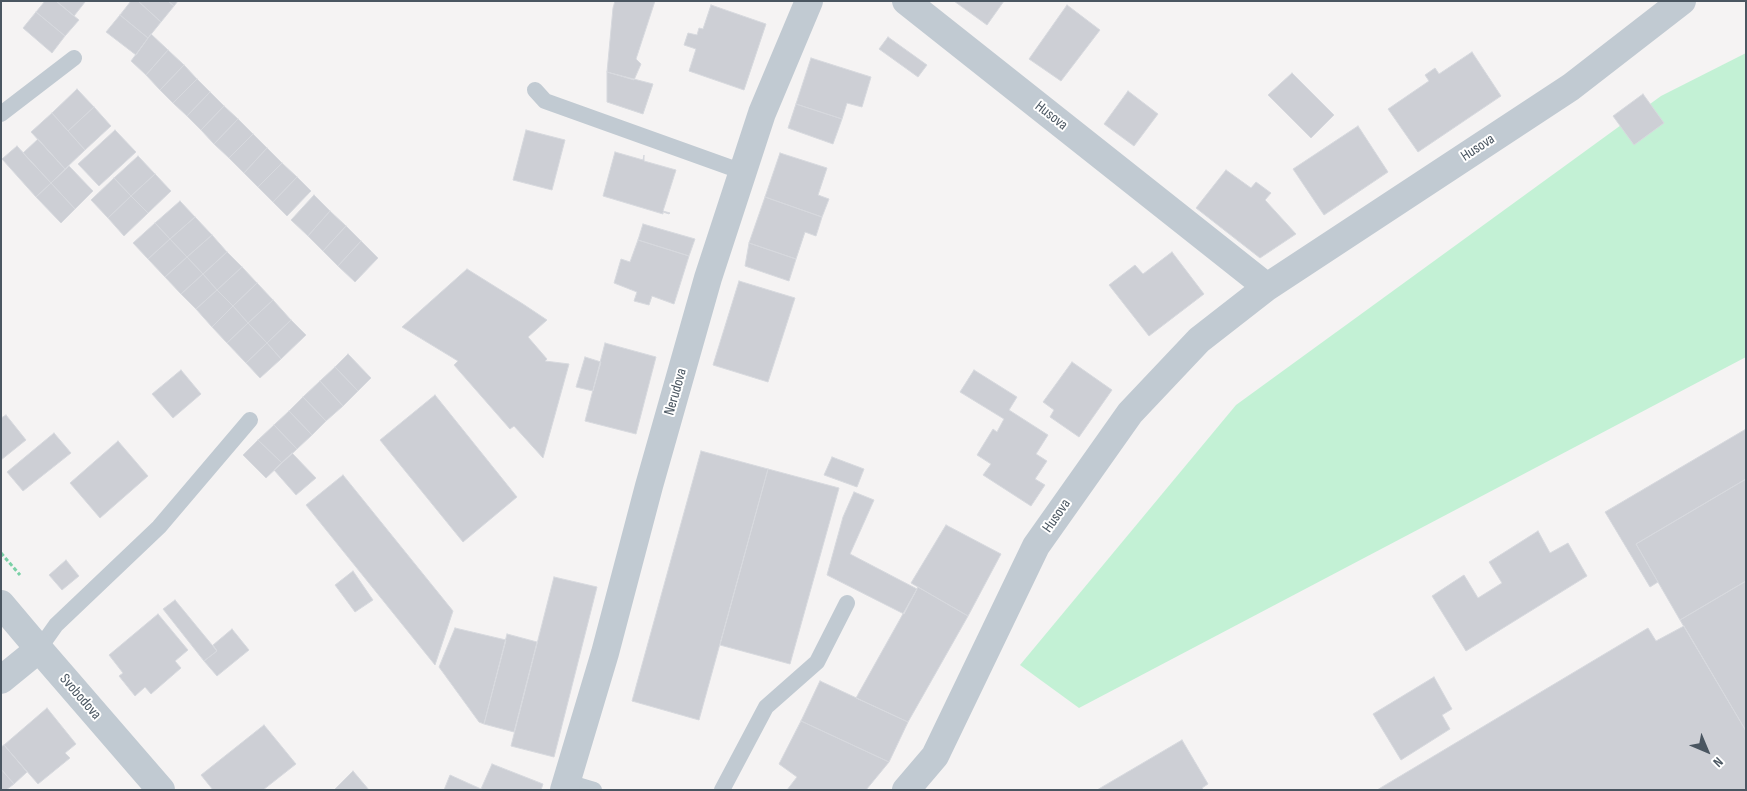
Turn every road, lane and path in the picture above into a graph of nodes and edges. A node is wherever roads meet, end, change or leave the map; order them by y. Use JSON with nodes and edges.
{"nodes":[{"id":1,"x":809,"y":1,"type":"edge"},
{"id":2,"x":906,"y":1,"type":"edge"},
{"id":3,"x":1682,"y":1,"type":"edge"},
{"id":4,"x":74,"y":58,"type":"dead end"},
{"id":5,"x":534,"y":90,"type":"dead end"},
{"id":6,"x":1,"y":114,"type":"edge"},
{"id":7,"x":743,"y":172,"type":"junction"},
{"id":8,"x":1267,"y":287,"type":"junction"},
{"id":9,"x":250,"y":420,"type":"dead end"},
{"id":10,"x":847,"y":603,"type":"dead end"},
{"id":11,"x":1,"y":604,"type":"edge"},
{"id":12,"x":38,"y":650,"type":"junction"},
{"id":13,"x":1,"y":680,"type":"edge"},
{"id":14,"x":565,"y":786,"type":"edge"},
{"id":15,"x":161,"y":790,"type":"edge"},
{"id":16,"x":594,"y":790,"type":"edge"},
{"id":17,"x":722,"y":790,"type":"edge"},
{"id":18,"x":906,"y":790,"type":"edge"}],
"edges":[{"from":1,"to":7,"type":"street","name":"Nerudova"},
{"from":2,"to":8,"type":"street","name":"Husova"},
{"from":3,"to":8,"type":"street","name":"Husova"},
{"from":4,"to":6,"type":"lane"},
{"from":5,"to":7,"type":"lane"},
{"from":7,"to":14,"type":"street","name":"Nerudova"},
{"from":8,"to":18,"type":"street","name":"Husova"},
{"from":9,"to":12,"type":"lane"},
{"from":10,"to":17,"type":"lane"},
{"from":11,"to":12,"type":"street","name":"Svobodova"},
{"from":12,"to":13,"type":"street"},
{"from":12,"to":15,"type":"street","name":"Svobodova"},
{"from":14,"to":16,"type":"lane"}]}
